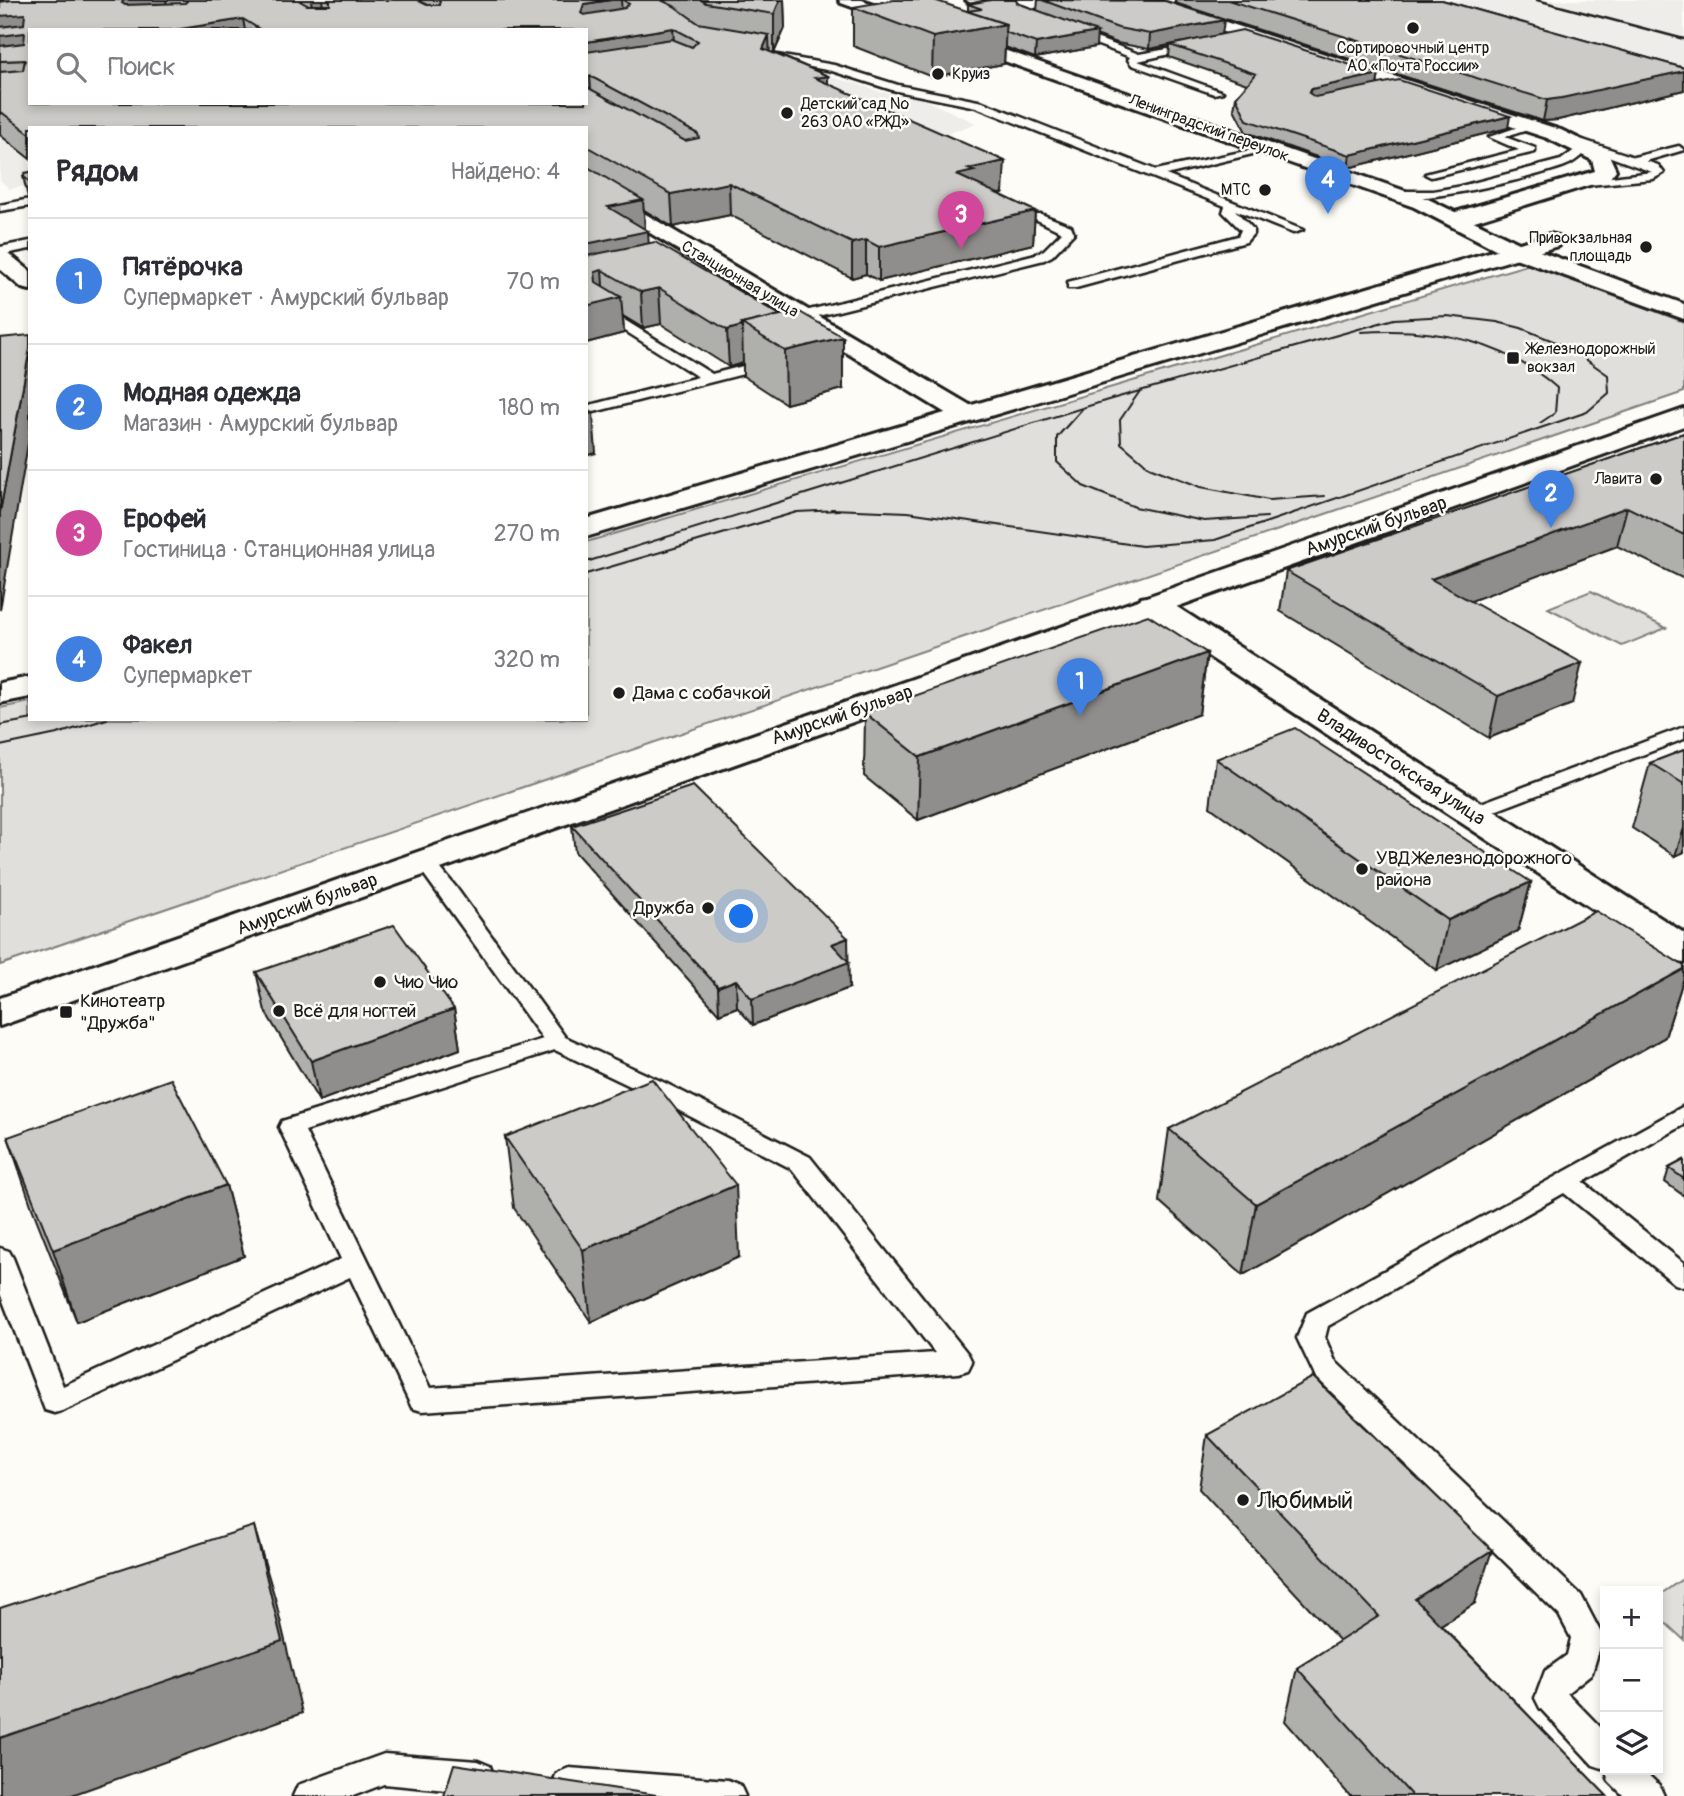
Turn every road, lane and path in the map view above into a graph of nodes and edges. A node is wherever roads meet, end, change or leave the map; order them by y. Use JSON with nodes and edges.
{"nodes":[{"id":1,"x":847,"y":0,"type":"edge"},
{"id":2,"x":974,"y":0,"type":"edge"},
{"id":3,"x":1157,"y":3,"type":"edge"},
{"id":4,"x":1014,"y":5,"type":"edge"},
{"id":5,"x":1059,"y":28,"type":"edge"},
{"id":6,"x":1249,"y":35,"type":"junction"},
{"id":7,"x":1223,"y":40,"type":"edge"},
{"id":8,"x":1210,"y":43,"type":"edge"},
{"id":9,"x":754,"y":54,"type":"edge"},
{"id":10,"x":1138,"y":57,"type":"junction"},
{"id":11,"x":1403,"y":85,"type":"junction"},
{"id":12,"x":1378,"y":90,"type":"edge"},
{"id":13,"x":1219,"y":92,"type":"dead end"},
{"id":14,"x":1530,"y":126,"type":"junction"},
{"id":15,"x":1554,"y":134,"type":"junction"},
{"id":16,"x":1585,"y":147,"type":"junction"},
{"id":17,"x":1265,"y":148,"type":"junction"},
{"id":18,"x":1679,"y":149,"type":"dead end"},
{"id":19,"x":1635,"y":160,"type":"junction"},
{"id":20,"x":1155,"y":174,"type":"junction"},
{"id":21,"x":1432,"y":174,"type":"dead end"},
{"id":22,"x":1570,"y":185,"type":"junction"},
{"id":23,"x":588,"y":186,"type":"edge"},
{"id":24,"x":1394,"y":194,"type":"junction"},
{"id":25,"x":28,"y":202,"type":"edge"},
{"id":26,"x":1231,"y":204,"type":"junction"},
{"id":27,"x":0,"y":208,"type":"edge"},
{"id":28,"x":1037,"y":216,"type":"dead end"},
{"id":29,"x":1457,"y":219,"type":"junction"},
{"id":30,"x":1297,"y":230,"type":"dead end"},
{"id":31,"x":1550,"y":241,"type":"junction"},
{"id":32,"x":28,"y":245,"type":"edge"},
{"id":33,"x":1515,"y":250,"type":"junction"},
{"id":34,"x":0,"y":251,"type":"edge"},
{"id":35,"x":0,"y":258,"type":"edge"},
{"id":36,"x":28,"y":282,"type":"edge"},
{"id":37,"x":1072,"y":285,"type":"dead end"},
{"id":38,"x":1684,"y":289,"type":"edge"},
{"id":39,"x":605,"y":312,"type":"edge"},
{"id":40,"x":1684,"y":312,"type":"edge"},
{"id":41,"x":802,"y":316,"type":"junction"},
{"id":42,"x":847,"y":343,"type":"junction"},
{"id":43,"x":821,"y":349,"type":"edge"},
{"id":44,"x":783,"y":359,"type":"edge"},
{"id":45,"x":709,"y":378,"type":"junction"},
{"id":46,"x":588,"y":409,"type":"edge"},
{"id":47,"x":966,"y":414,"type":"junction"},
{"id":48,"x":1684,"y":417,"type":"edge"},
{"id":49,"x":588,"y":527,"type":"edge"},
{"id":50,"x":1152,"y":605,"type":"junction"},
{"id":51,"x":28,"y":687,"type":"edge"},
{"id":52,"x":0,"y":693,"type":"edge"},
{"id":53,"x":1684,"y":733,"type":"edge"},
{"id":54,"x":1472,"y":813,"type":"junction"},
{"id":55,"x":425,"y":862,"type":"junction"},
{"id":56,"x":1684,"y":951,"type":"edge"},
{"id":57,"x":0,"y":1013,"type":"edge"},
{"id":58,"x":557,"y":1042,"type":"junction"},
{"id":59,"x":1684,"y":1114,"type":"edge"},
{"id":60,"x":1566,"y":1181,"type":"junction"},
{"id":61,"x":0,"y":1258,"type":"edge"},
{"id":62,"x":356,"y":1263,"type":"junction"},
{"id":63,"x":1684,"y":1277,"type":"edge"},
{"id":64,"x":1600,"y":1749,"type":"edge"},
{"id":65,"x":1626,"y":1775,"type":"edge"},
{"id":66,"x":310,"y":1796,"type":"edge"},
{"id":67,"x":728,"y":1796,"type":"edge"},
{"id":68,"x":1647,"y":1796,"type":"edge"}],
"edges":[{"from":1,"to":17,"type":"street","name":"Ленинградский переулок"},
{"from":2,"to":4,"type":"street"},
{"from":3,"to":4,"type":"street"},
{"from":3,"to":6,"type":"street"},
{"from":5,"to":10,"type":"lane"},
{"from":6,"to":7,"type":"lane"},
{"from":6,"to":11,"type":"street"},
{"from":8,"to":10,"type":"lane"},
{"from":9,"to":20,"type":"lane"},
{"from":10,"to":13,"type":"lane"},
{"from":11,"to":12,"type":"lane"},
{"from":11,"to":14,"type":"street"},
{"from":14,"to":15,"type":"street"},
{"from":14,"to":21,"type":"lane"},
{"from":15,"to":16,"type":"street"},
{"from":15,"to":19,"type":"lane"},
{"from":16,"to":22,"type":"street"},
{"from":16,"to":24,"type":"lane"},
{"from":17,"to":20,"type":"lane"},
{"from":17,"to":24,"type":"street","name":"Ленинградский переулок"},
{"from":18,"to":19,"type":"lane"},
{"from":19,"to":22,"type":"lane"},
{"from":20,"to":26,"type":"lane"},
{"from":22,"to":29,"type":"street"},
{"from":23,"to":41,"type":"street","name":"Станционная улица"},
{"from":24,"to":29,"type":"street","name":"Ленинградский переулок"},
{"from":25,"to":27,"type":"lane"},
{"from":26,"to":30,"type":"lane"},
{"from":26,"to":37,"type":"lane"},
{"from":28,"to":41,"type":"lane"},
{"from":29,"to":31,"type":"street"},
{"from":29,"to":33,"type":"street","name":"Ленинградский переулок"},
{"from":31,"to":33,"type":"street"},
{"from":31,"to":38,"type":"street"},
{"from":32,"to":34,"type":"lane"},
{"from":33,"to":40,"type":"street","name":"Ленинградский переулок"},
{"from":33,"to":47,"type":"street"},
{"from":35,"to":36,"type":"street"},
{"from":39,"to":45,"type":"lane"},
{"from":41,"to":42,"type":"street","name":"Станционная улица"},
{"from":42,"to":43,"type":"lane"},
{"from":42,"to":47,"type":"street","name":"Станционная улица"},
{"from":44,"to":45,"type":"lane"},
{"from":45,"to":46,"type":"lane"},
{"from":47,"to":49,"type":"street"},
{"from":48,"to":50,"type":"street","name":"Амурский бульвар"},
{"from":50,"to":54,"type":"street","name":"Владивостокская улица"},
{"from":50,"to":55,"type":"street","name":"Амурский бульвар"},
{"from":51,"to":52,"type":"street"},
{"from":53,"to":54,"type":"lane"},
{"from":54,"to":56,"type":"street","name":"Владивостокская улица"},
{"from":55,"to":57,"type":"street","name":"Амурский бульвар"},
{"from":55,"to":58,"type":"lane"},
{"from":58,"to":62,"type":"lane"},
{"from":58,"to":62,"type":"lane"},
{"from":59,"to":60,"type":"lane"},
{"from":60,"to":63,"type":"lane"},
{"from":60,"to":64,"type":"lane"},
{"from":61,"to":62,"type":"lane"},
{"from":65,"to":68,"type":"lane"},
{"from":66,"to":67,"type":"lane"}]}
